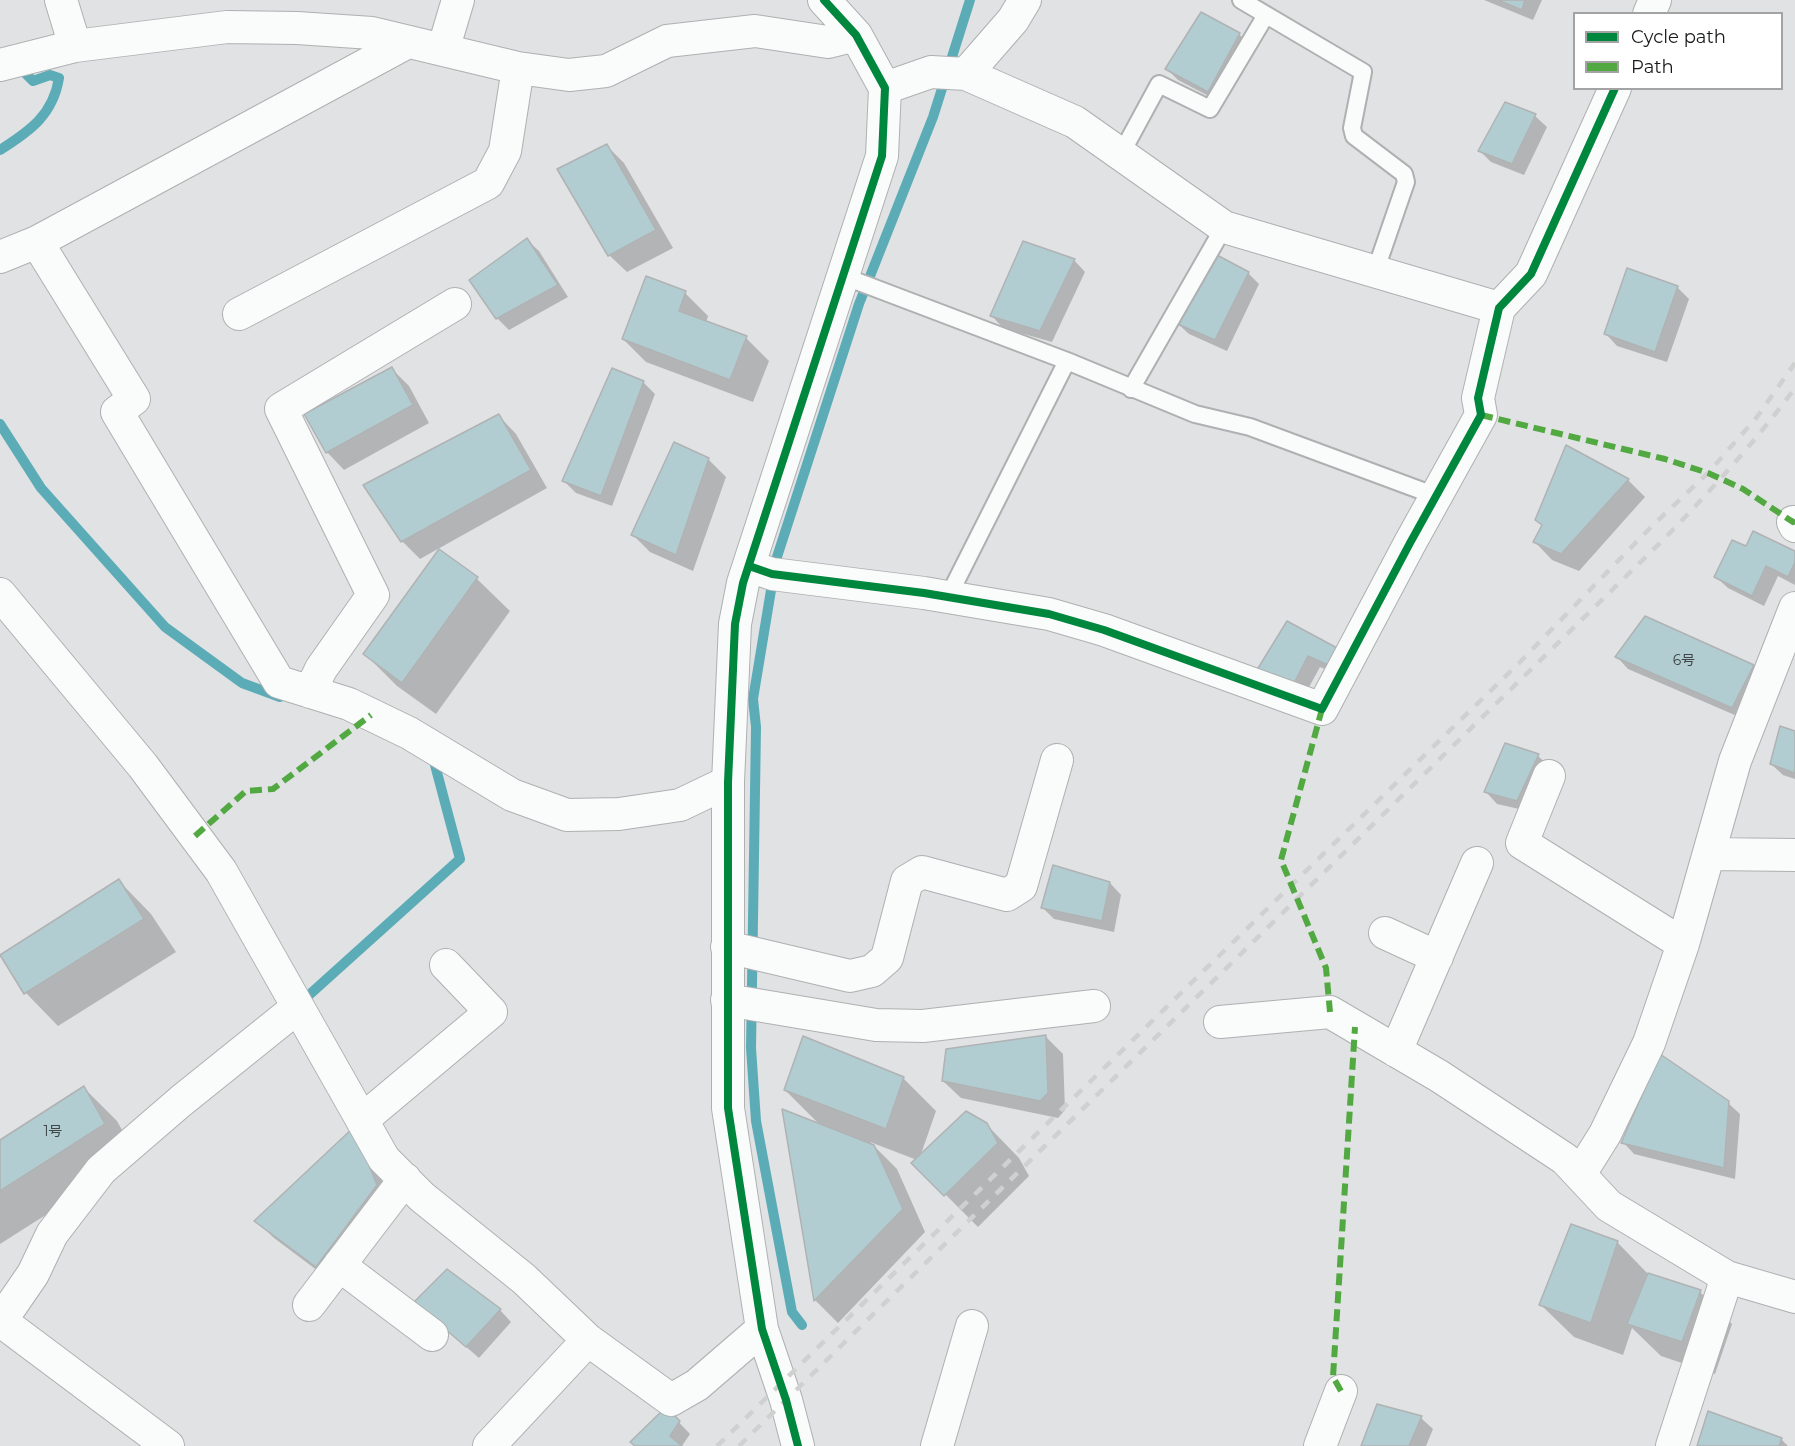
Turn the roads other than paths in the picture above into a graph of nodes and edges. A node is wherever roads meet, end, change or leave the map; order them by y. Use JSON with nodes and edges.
{"nodes":[{"id":1,"x":61,"y":0,"type":"edge"},
{"id":2,"x":458,"y":0,"type":"edge"},
{"id":3,"x":824,"y":0,"type":"edge"},
{"id":4,"x":1025,"y":0,"type":"edge"},
{"id":5,"x":1241,"y":0,"type":"edge"},
{"id":6,"x":1266,"y":15,"type":"junction"},
{"id":7,"x":856,"y":35,"type":"junction"},
{"id":8,"x":408,"y":42,"type":"junction"},
{"id":9,"x":75,"y":46,"type":"junction"},
{"id":10,"x":443,"y":50,"type":"junction"},
{"id":11,"x":0,"y":65,"type":"edge"},
{"id":12,"x":518,"y":68,"type":"junction"},
{"id":13,"x":956,"y":74,"type":"junction"},
{"id":14,"x":885,"y":88,"type":"junction"},
{"id":15,"x":1614,"y":90,"type":"edge"},
{"id":16,"x":1121,"y":154,"type":"junction"},
{"id":17,"x":1224,"y":227,"type":"junction"},
{"id":18,"x":37,"y":242,"type":"junction"},
{"id":19,"x":0,"y":257,"type":"edge"},
{"id":20,"x":1375,"y":272,"type":"junction"},
{"id":21,"x":862,"y":284,"type":"junction"},
{"id":22,"x":455,"y":304,"type":"dead end"},
{"id":23,"x":1499,"y":308,"type":"junction"},
{"id":24,"x":238,"y":314,"type":"dead end"},
{"id":25,"x":1067,"y":361,"type":"junction"},
{"id":26,"x":1131,"y":389,"type":"junction"},
{"id":27,"x":1436,"y":496,"type":"junction"},
{"id":28,"x":769,"y":572,"type":"junction"},
{"id":29,"x":0,"y":594,"type":"edge"},
{"id":30,"x":948,"y":597,"type":"junction"},
{"id":31,"x":1795,"y":608,"type":"edge"},
{"id":32,"x":310,"y":692,"type":"junction"},
{"id":33,"x":1057,"y":760,"type":"dead end"},
{"id":34,"x":1549,"y":776,"type":"dead end"},
{"id":35,"x":728,"y":782,"type":"junction"},
{"id":36,"x":1709,"y":854,"type":"junction"},
{"id":37,"x":1795,"y":855,"type":"edge"},
{"id":38,"x":1477,"y":863,"type":"dead end"},
{"id":39,"x":1385,"y":933,"type":"dead end"},
{"id":40,"x":1683,"y":944,"type":"junction"},
{"id":41,"x":749,"y":952,"type":"junction"},
{"id":42,"x":1437,"y":957,"type":"junction"},
{"id":43,"x":446,"y":964,"type":"dead end"},
{"id":44,"x":748,"y":1004,"type":"junction"},
{"id":45,"x":1094,"y":1006,"type":"dead end"},
{"id":46,"x":298,"y":1007,"type":"junction"},
{"id":47,"x":1220,"y":1022,"type":"dead end"},
{"id":48,"x":1396,"y":1051,"type":"junction"},
{"id":49,"x":362,"y":1120,"type":"junction"},
{"id":50,"x":1580,"y":1174,"type":"junction"},
{"id":51,"x":405,"y":1179,"type":"junction"},
{"id":52,"x":339,"y":1265,"type":"junction"},
{"id":53,"x":1727,"y":1276,"type":"junction"},
{"id":54,"x":1795,"y":1297,"type":"edge"},
{"id":55,"x":309,"y":1305,"type":"dead end"},
{"id":56,"x":1,"y":1322,"type":"edge"},
{"id":57,"x":972,"y":1326,"type":"dead end"},
{"id":58,"x":762,"y":1329,"type":"junction"},
{"id":59,"x":432,"y":1335,"type":"dead end"},
{"id":60,"x":588,"y":1340,"type":"junction"},
{"id":61,"x":1341,"y":1392,"type":"dead end"},
{"id":62,"x":168,"y":1446,"type":"edge"},
{"id":63,"x":489,"y":1446,"type":"edge"},
{"id":64,"x":798,"y":1446,"type":"edge"},
{"id":65,"x":938,"y":1446,"type":"edge"},
{"id":66,"x":1320,"y":1446,"type":"edge"},
{"id":67,"x":1672,"y":1446,"type":"edge"}],
"edges":[{"from":1,"to":9,"type":"street"},
{"from":2,"to":10,"type":"street"},
{"from":3,"to":7,"type":"street"},
{"from":4,"to":13,"type":"street"},
{"from":5,"to":6,"type":"lane"},
{"from":6,"to":16,"type":"lane"},
{"from":6,"to":20,"type":"lane"},
{"from":7,"to":12,"type":"street"},
{"from":7,"to":14,"type":"street"},
{"from":8,"to":9,"type":"street"},
{"from":8,"to":10,"type":"street"},
{"from":8,"to":18,"type":"street"},
{"from":9,"to":11,"type":"street"},
{"from":10,"to":12,"type":"street"},
{"from":12,"to":24,"type":"street"},
{"from":13,"to":14,"type":"street"},
{"from":13,"to":16,"type":"street"},
{"from":14,"to":21,"type":"street"},
{"from":15,"to":23,"type":"street"},
{"from":16,"to":17,"type":"street"},
{"from":17,"to":20,"type":"street"},
{"from":17,"to":26,"type":"lane"},
{"from":18,"to":19,"type":"street"},
{"from":18,"to":32,"type":"street"},
{"from":20,"to":23,"type":"street"},
{"from":21,"to":25,"type":"lane"},
{"from":21,"to":28,"type":"street"},
{"from":22,"to":32,"type":"street"},
{"from":23,"to":27,"type":"street"},
{"from":25,"to":26,"type":"lane"},
{"from":25,"to":30,"type":"lane"},
{"from":26,"to":27,"type":"lane"},
{"from":27,"to":30,"type":"street"},
{"from":28,"to":30,"type":"street"},
{"from":28,"to":35,"type":"street"},
{"from":29,"to":46,"type":"street"},
{"from":31,"to":36,"type":"street"},
{"from":32,"to":35,"type":"street"},
{"from":33,"to":41,"type":"street"},
{"from":34,"to":40,"type":"street"},
{"from":35,"to":41,"type":"street"},
{"from":36,"to":37,"type":"street"},
{"from":36,"to":40,"type":"street"},
{"from":38,"to":42,"type":"street"},
{"from":39,"to":42,"type":"street"},
{"from":40,"to":50,"type":"street"},
{"from":41,"to":44,"type":"street"},
{"from":42,"to":48,"type":"street"},
{"from":43,"to":49,"type":"street"},
{"from":44,"to":45,"type":"street"},
{"from":44,"to":58,"type":"street"},
{"from":46,"to":49,"type":"street"},
{"from":46,"to":56,"type":"street"},
{"from":47,"to":48,"type":"street"},
{"from":48,"to":50,"type":"street"},
{"from":49,"to":51,"type":"street"},
{"from":50,"to":53,"type":"street"},
{"from":51,"to":52,"type":"street"},
{"from":51,"to":60,"type":"street"},
{"from":52,"to":55,"type":"street"},
{"from":52,"to":59,"type":"street"},
{"from":53,"to":54,"type":"street"},
{"from":53,"to":67,"type":"street"},
{"from":56,"to":62,"type":"street"},
{"from":57,"to":65,"type":"street"},
{"from":58,"to":60,"type":"street"},
{"from":58,"to":64,"type":"street"},
{"from":60,"to":63,"type":"street"},
{"from":61,"to":66,"type":"street"}]}
